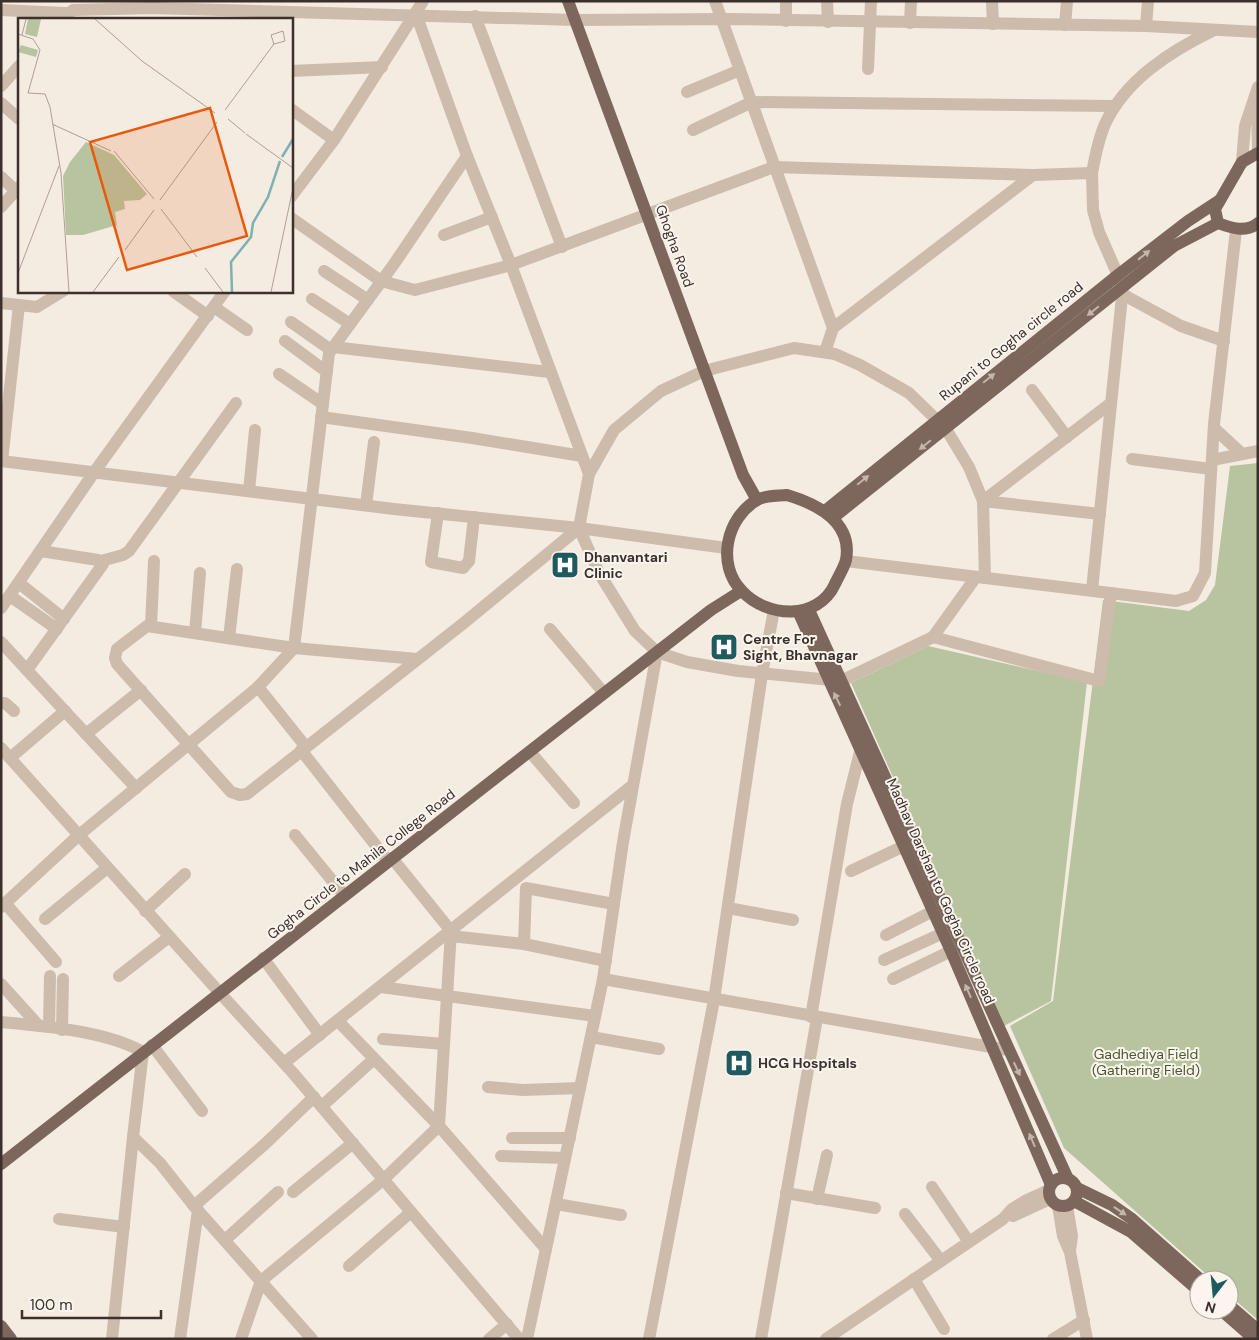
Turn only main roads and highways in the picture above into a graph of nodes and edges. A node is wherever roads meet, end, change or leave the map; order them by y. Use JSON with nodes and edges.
{"nodes":[{"id":1,"x":572,"y":3,"type":"edge"},
{"id":2,"x":1258,"y":152,"type":"edge"},
{"id":3,"x":1220,"y":200,"type":"junction"},
{"id":4,"x":1218,"y":223,"type":"junction"},
{"id":5,"x":1258,"y":224,"type":"edge"},
{"id":6,"x":1121,"y":285,"type":"junction"},
{"id":7,"x":757,"y":500,"type":"junction"},
{"id":8,"x":829,"y":514,"type":"junction"},
{"id":9,"x":741,"y":591,"type":"junction"},
{"id":10,"x":804,"y":611,"type":"junction"},
{"id":11,"x":835,"y":680,"type":"junction"},
{"id":12,"x":1,"y":1164,"type":"edge"},
{"id":13,"x":1068,"y":1179,"type":"junction"},
{"id":14,"x":1061,"y":1196,"type":"junction"},
{"id":15,"x":1190,"y":1270,"type":"edge"},
{"id":16,"x":1189,"y":1283,"type":"edge"},
{"id":17,"x":1239,"y":1314,"type":"edge"},
{"id":18,"x":1232,"y":1320,"type":"edge"},
{"id":19,"x":1,"y":1326,"type":"edge"},
{"id":20,"x":1258,"y":1330,"type":"edge"},
{"id":21,"x":11,"y":1339,"type":"edge"},
{"id":22,"x":1254,"y":1339,"type":"edge"}],
"edges":[{"from":1,"to":7,"type":"main road","name":"Ghogha Road"},
{"from":2,"to":3,"type":"main road"},
{"from":3,"to":4,"type":"main road"},
{"from":6,"to":3,"type":"main road","name":"Rupani to Gogha circle road","one_way":true},
{"from":4,"to":5,"type":"main road"},
{"from":4,"to":6,"type":"main road","name":"Rupani to Gogha circle road"},
{"from":6,"to":8,"type":"main road","name":"Rupani to Gogha circle road"},
{"from":7,"to":8,"type":"main road"},
{"from":7,"to":9,"type":"main road"},
{"from":8,"to":10,"type":"main road"},
{"from":9,"to":10,"type":"main road"},
{"from":9,"to":12,"type":"main road","name":"Gogha Circle to Mahila College Road"},
{"from":10,"to":11,"type":"main road","name":"Madhav Darshan to Gogha Circle road"},
{"from":11,"to":13,"type":"main road","name":"Madhav Darshan to Gogha Circle road","one_way":true},
{"from":14,"to":11,"type":"main road","name":"Madhav Darshan to Gogha Circle road","one_way":true},
{"from":13,"to":14,"type":"main road"},
{"from":13,"to":14,"type":"main road"},
{"from":14,"to":15,"type":"main road","one_way":true},
{"from":14,"to":16,"type":"main road"},
{"from":17,"to":20,"type":"main road"},
{"from":18,"to":22,"type":"main road"},
{"from":19,"to":21,"type":"main road"}]}
